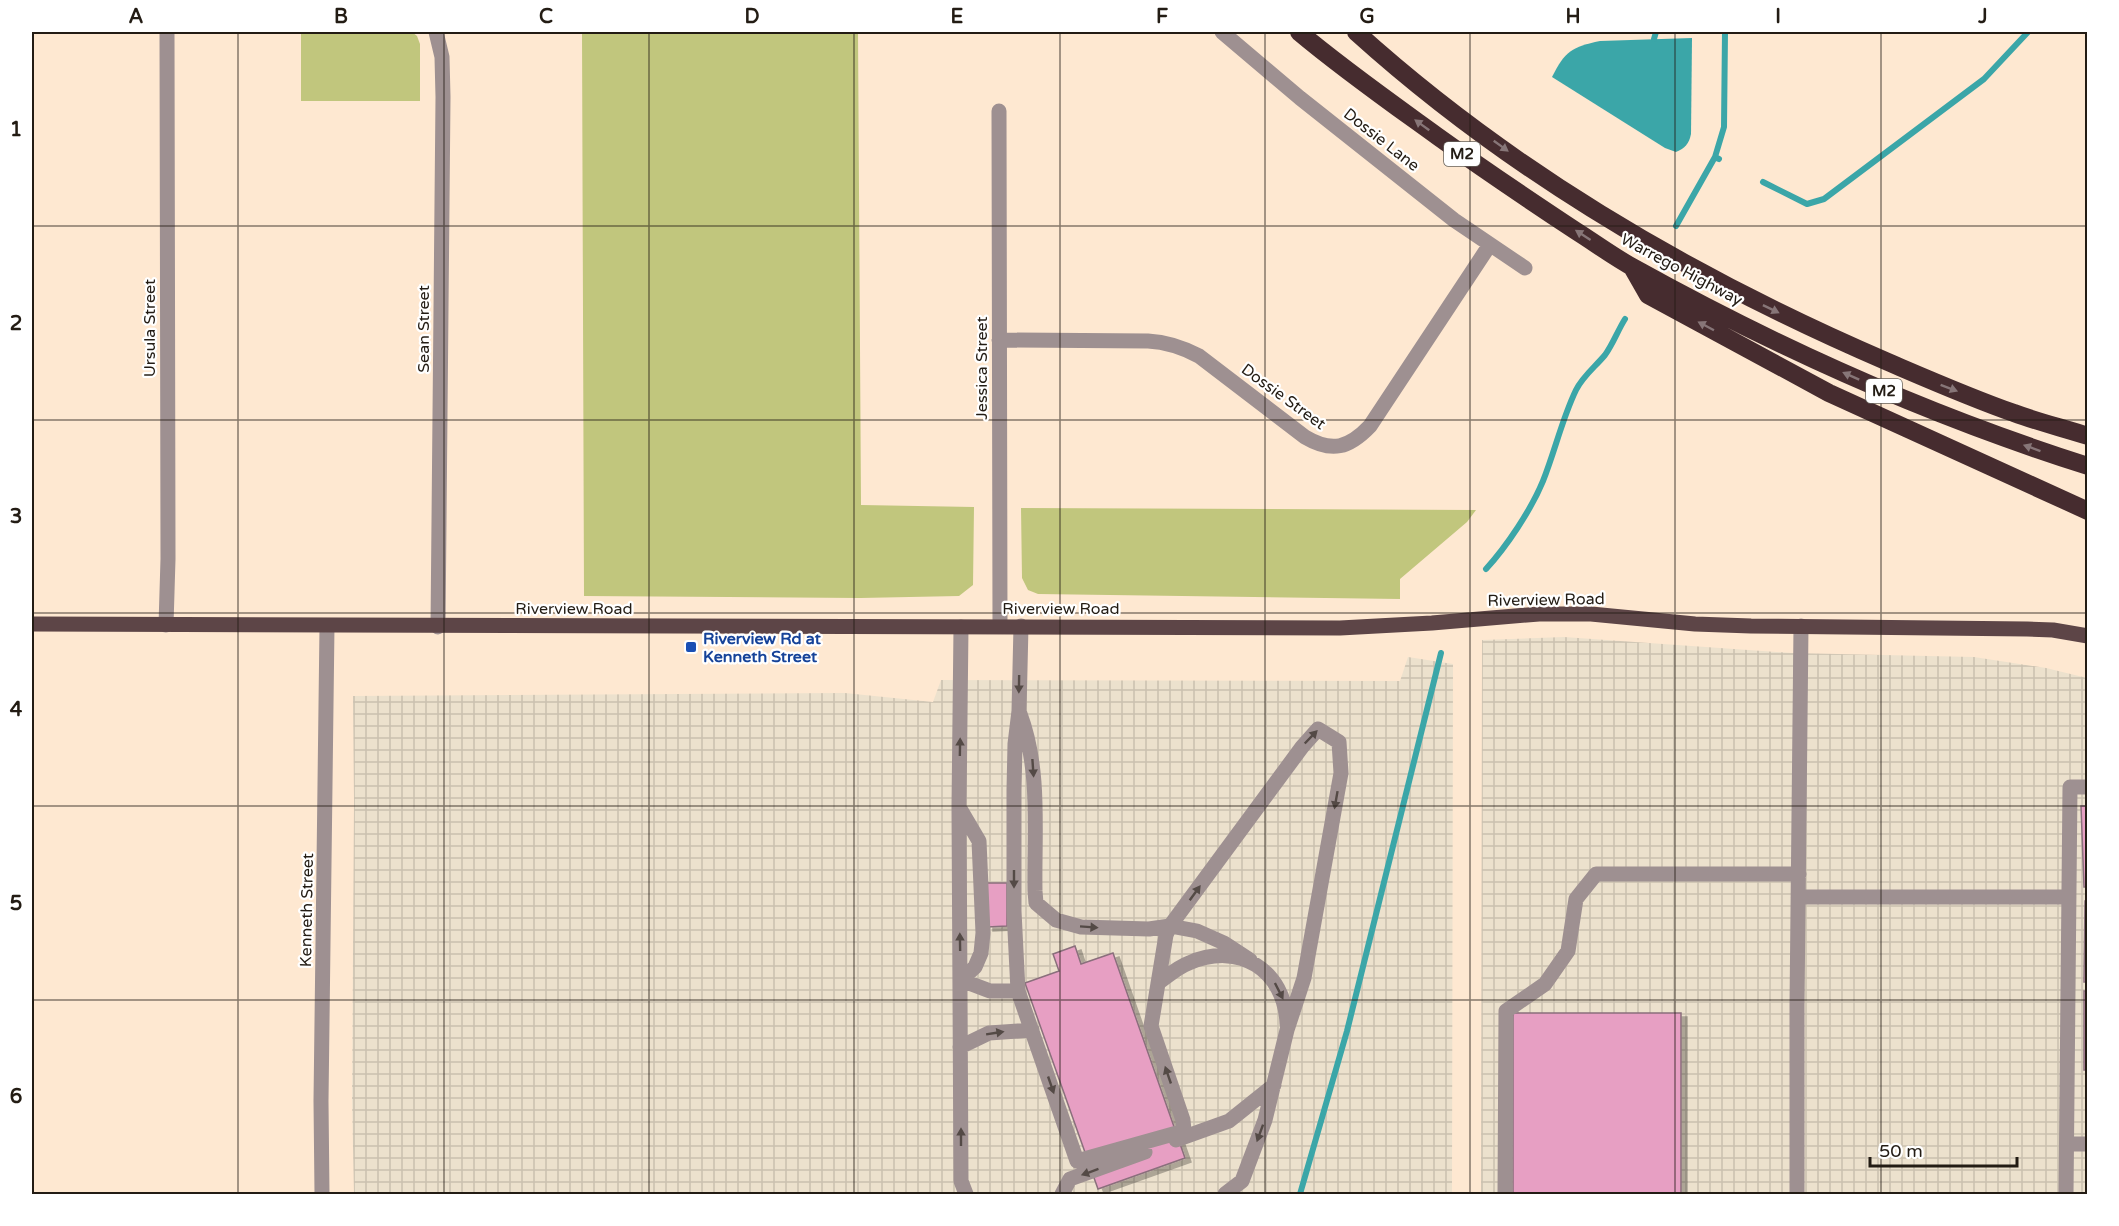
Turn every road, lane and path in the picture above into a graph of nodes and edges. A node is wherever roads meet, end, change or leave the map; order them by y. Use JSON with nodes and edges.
{"nodes":[{"id":1,"x":166,"y":32,"type":"edge"},
{"id":2,"x":436,"y":32,"type":"edge"},
{"id":3,"x":1222,"y":32,"type":"edge"},
{"id":4,"x":1299,"y":32,"type":"edge"},
{"id":5,"x":1356,"y":32,"type":"edge"},
{"id":6,"x":999,"y":111,"type":"dead end"},
{"id":7,"x":1489,"y":246,"type":"junction"},
{"id":8,"x":1632,"y":267,"type":"junction"},
{"id":9,"x":1525,"y":268,"type":"dead end"},
{"id":10,"x":999,"y":339,"type":"junction"},
{"id":11,"x":2088,"y":436,"type":"edge"},
{"id":12,"x":2088,"y":466,"type":"edge"},
{"id":13,"x":2088,"y":511,"type":"edge"},
{"id":14,"x":32,"y":624,"type":"edge"},
{"id":15,"x":166,"y":625,"type":"junction"},
{"id":16,"x":1000,"y":625,"type":"junction"},
{"id":17,"x":327,"y":626,"type":"junction"},
{"id":18,"x":1021,"y":626,"type":"junction"},
{"id":19,"x":1801,"y":626,"type":"junction"},
{"id":20,"x":438,"y":627,"type":"junction"},
{"id":21,"x":961,"y":627,"type":"junction"},
{"id":22,"x":2088,"y":636,"type":"edge"},
{"id":23,"x":1019,"y":711,"type":"junction"},
{"id":24,"x":2088,"y":787,"type":"edge"},
{"id":25,"x":959,"y":807,"type":"junction"},
{"id":26,"x":1798,"y":874,"type":"junction"},
{"id":27,"x":1798,"y":897,"type":"junction"},
{"id":28,"x":2069,"y":897,"type":"junction"},
{"id":29,"x":1170,"y":926,"type":"junction"},
{"id":30,"x":1250,"y":960,"type":"junction"},
{"id":31,"x":961,"y":980,"type":"junction"},
{"id":32,"x":1158,"y":983,"type":"junction"},
{"id":33,"x":1018,"y":991,"type":"junction"},
{"id":34,"x":1032,"y":1030,"type":"junction"},
{"id":35,"x":1287,"y":1030,"type":"junction"},
{"id":36,"x":960,"y":1047,"type":"junction"},
{"id":37,"x":1274,"y":1085,"type":"junction"},
{"id":38,"x":2067,"y":1144,"type":"junction"},
{"id":39,"x":2088,"y":1144,"type":"edge"},
{"id":40,"x":322,"y":1194,"type":"edge"},
{"id":41,"x":966,"y":1194,"type":"edge"},
{"id":42,"x":1062,"y":1194,"type":"edge"},
{"id":43,"x":1225,"y":1194,"type":"edge"},
{"id":44,"x":1505,"y":1194,"type":"edge"},
{"id":45,"x":1797,"y":1194,"type":"edge"},
{"id":46,"x":2066,"y":1194,"type":"edge"}],
"edges":[{"from":1,"to":15,"type":"street","name":"Ursula Street"},
{"from":2,"to":20,"type":"street","name":"Sean Street"},
{"from":3,"to":7,"type":"street","name":"Dossie Lane"},
{"from":8,"to":4,"type":"highway","name":"Warrego Highway","number":"M2","one_way":true},
{"from":5,"to":11,"type":"highway","name":"Warrego Highway","number":"M2","one_way":true},
{"from":6,"to":10,"type":"street","name":"Jessica Street"},
{"from":7,"to":9,"type":"street","name":"Dossie Lane"},
{"from":7,"to":10,"type":"street","name":"Dossie Street"},
{"from":12,"to":8,"type":"highway","name":"Warrego Highway","number":"M2","one_way":true},
{"from":13,"to":8,"type":"highway","one_way":true},
{"from":10,"to":16,"type":"street","name":"Jessica Street"},
{"from":14,"to":15,"type":"main road","name":"Riverview Road"},
{"from":15,"to":17,"type":"main road","name":"Riverview Road"},
{"from":16,"to":18,"type":"main road","name":"Riverview Road"},
{"from":16,"to":21,"type":"main road","name":"Riverview Road"},
{"from":17,"to":20,"type":"main road","name":"Riverview Road"},
{"from":17,"to":40,"type":"street","name":"Kenneth Street"},
{"from":18,"to":19,"type":"main road","name":"Riverview Road"},
{"from":18,"to":23,"type":"street","one_way":true},
{"from":19,"to":22,"type":"main road","name":"Riverview Road"},
{"from":19,"to":26,"type":"street"},
{"from":20,"to":21,"type":"main road","name":"Riverview Road"},
{"from":25,"to":21,"type":"street","one_way":true},
{"from":23,"to":29,"type":"street","one_way":true},
{"from":23,"to":33,"type":"street","one_way":true},
{"from":24,"to":28,"type":"street"},
{"from":31,"to":25,"type":"street","one_way":true},
{"from":25,"to":31,"type":"street"},
{"from":26,"to":27,"type":"street"},
{"from":26,"to":44,"type":"street"},
{"from":27,"to":28,"type":"street"},
{"from":27,"to":45,"type":"street"},
{"from":28,"to":38,"type":"street"},
{"from":29,"to":30,"type":"street"},
{"from":29,"to":32,"type":"street"},
{"from":29,"to":35,"type":"street","one_way":true},
{"from":30,"to":32,"type":"street"},
{"from":30,"to":35,"type":"street","one_way":true},
{"from":31,"to":33,"type":"street"},
{"from":31,"to":36,"type":"street"},
{"from":34,"to":32,"type":"street","one_way":true},
{"from":33,"to":34,"type":"street"},
{"from":36,"to":34,"type":"street","one_way":true},
{"from":35,"to":37,"type":"street"},
{"from":41,"to":36,"type":"street","one_way":true},
{"from":37,"to":42,"type":"street","one_way":true},
{"from":37,"to":43,"type":"street","one_way":true},
{"from":38,"to":39,"type":"street"},
{"from":38,"to":46,"type":"street"}]}
